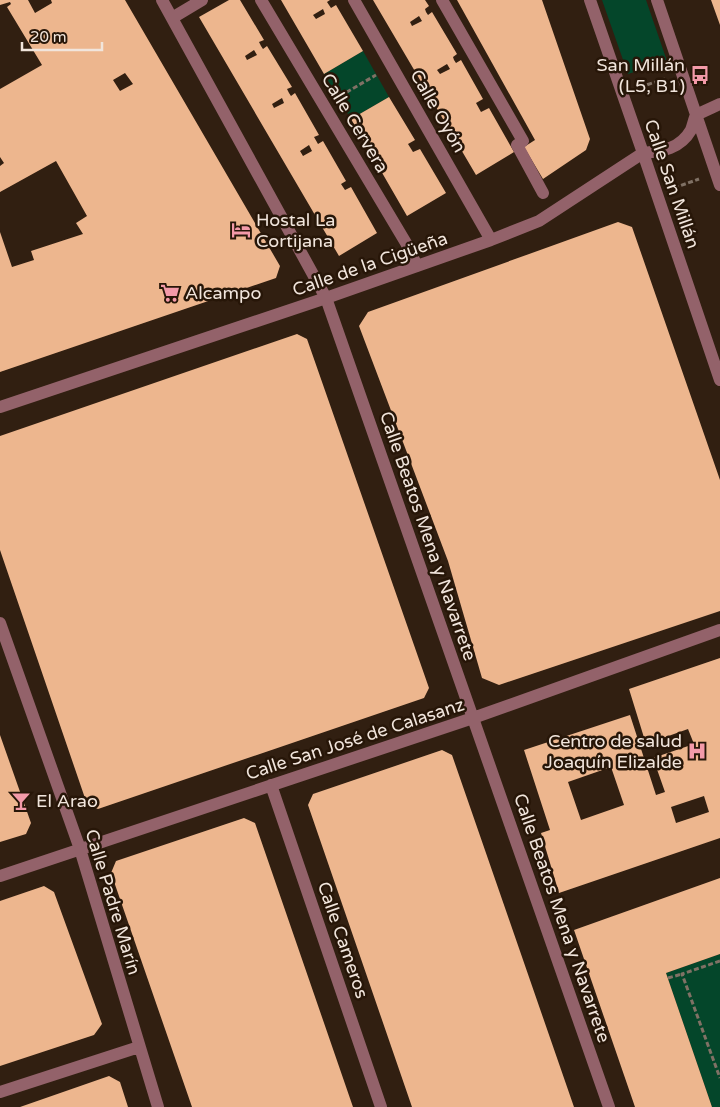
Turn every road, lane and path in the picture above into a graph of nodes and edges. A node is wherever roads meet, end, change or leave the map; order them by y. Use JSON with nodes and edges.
{"nodes":[{"id":1,"x":162,"y":0,"type":"edge"},
{"id":2,"x":202,"y":0,"type":"edge"},
{"id":3,"x":261,"y":0,"type":"edge"},
{"id":4,"x":354,"y":0,"type":"edge"},
{"id":5,"x":442,"y":0,"type":"edge"},
{"id":6,"x":590,"y":0,"type":"edge"},
{"id":7,"x":657,"y":0,"type":"edge"},
{"id":8,"x":172,"y":18,"type":"junction"},
{"id":9,"x":392,"y":66,"type":"junction"},
{"id":10,"x":682,"y":74,"type":"junction"},
{"id":11,"x":622,"y":93,"type":"junction"},
{"id":12,"x":720,"y":104,"type":"edge"},
{"id":13,"x":324,"y":106,"type":"junction"},
{"id":14,"x":696,"y":114,"type":"junction"},
{"id":15,"x":643,"y":153,"type":"junction"},
{"id":16,"x":718,"y":179,"type":"edge"},
{"id":17,"x":543,"y":193,"type":"dead end"},
{"id":18,"x":657,"y":194,"type":"junction"},
{"id":19,"x":492,"y":240,"type":"junction"},
{"id":20,"x":417,"y":266,"type":"junction"},
{"id":21,"x":326,"y":298,"type":"junction"},
{"id":22,"x":720,"y":380,"type":"edge"},
{"id":23,"x":0,"y":407,"type":"edge"},
{"id":24,"x":0,"y":623,"type":"edge"},
{"id":25,"x":720,"y":630,"type":"edge"},
{"id":26,"x":473,"y":718,"type":"junction"},
{"id":27,"x":271,"y":785,"type":"junction"},
{"id":28,"x":80,"y":849,"type":"junction"},
{"id":29,"x":0,"y":876,"type":"edge"},
{"id":30,"x":720,"y":961,"type":"edge"},
{"id":31,"x":682,"y":974,"type":"junction"},
{"id":32,"x":668,"y":978,"type":"dead end"},
{"id":33,"x":139,"y":1047,"type":"junction"},
{"id":34,"x":720,"y":1078,"type":"edge"},
{"id":35,"x":0,"y":1092,"type":"edge"},
{"id":36,"x":158,"y":1107,"type":"edge"},
{"id":37,"x":381,"y":1107,"type":"edge"},
{"id":38,"x":609,"y":1107,"type":"edge"}],
"edges":[{"from":1,"to":8,"type":"street","name":"Calle Beatos Mena y Navarrete"},
{"from":2,"to":8,"type":"street"},
{"from":3,"to":13,"type":"street","name":"Calle Cervera"},
{"from":4,"to":9,"type":"street","name":"Calle Oyón"},
{"from":5,"to":17,"type":"street"},
{"from":6,"to":11,"type":"street","name":"Calle San Millán"},
{"from":7,"to":10,"type":"street"},
{"from":8,"to":21,"type":"street","name":"Calle Beatos Mena y Navarrete"},
{"from":9,"to":13,"type":"path"},
{"from":9,"to":19,"type":"street","name":"Calle Oyón"},
{"from":10,"to":11,"type":"path"},
{"from":10,"to":14,"type":"street"},
{"from":11,"to":15,"type":"street","name":"Calle San Millán"},
{"from":12,"to":14,"type":"street"},
{"from":13,"to":20,"type":"street","name":"Calle Cervera"},
{"from":14,"to":15,"type":"street","name":"Calle de la Cigüeña"},
{"from":14,"to":16,"type":"street"},
{"from":15,"to":18,"type":"street","name":"Calle San Millán"},
{"from":15,"to":19,"type":"street","name":"Calle de la Cigüeña"},
{"from":16,"to":18,"type":"path"},
{"from":18,"to":22,"type":"street","name":"Calle San Millán"},
{"from":19,"to":20,"type":"street","name":"Calle de la Cigüeña"},
{"from":20,"to":21,"type":"street","name":"Calle de la Cigüeña"},
{"from":21,"to":23,"type":"street","name":"Calle de la Cigüeña"},
{"from":21,"to":26,"type":"street","name":"Calle Beatos Mena y Navarrete"},
{"from":24,"to":28,"type":"street","name":"Calle Padre Marín"},
{"from":25,"to":26,"type":"street","name":"Calle San José de Calasanz"},
{"from":26,"to":27,"type":"street","name":"Calle San José de Calasanz"},
{"from":26,"to":38,"type":"street","name":"Calle Beatos Mena y Navarrete"},
{"from":27,"to":28,"type":"street","name":"Calle San José de Calasanz"},
{"from":27,"to":37,"type":"street","name":"Calle Cameros"},
{"from":28,"to":29,"type":"street","name":"Calle San José de Calasanz"},
{"from":28,"to":33,"type":"street","name":"Calle Padre Marín"},
{"from":30,"to":31,"type":"path"},
{"from":31,"to":32,"type":"path"},
{"from":31,"to":34,"type":"path"},
{"from":33,"to":35,"type":"street"},
{"from":33,"to":36,"type":"street","name":"Calle Padre Marín"}]}
